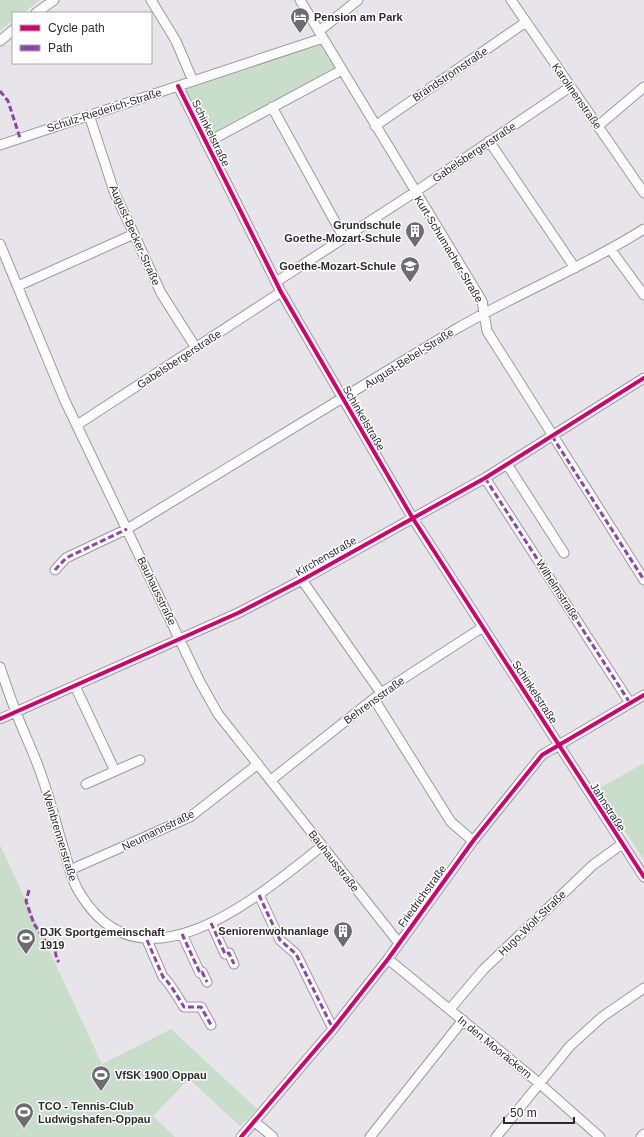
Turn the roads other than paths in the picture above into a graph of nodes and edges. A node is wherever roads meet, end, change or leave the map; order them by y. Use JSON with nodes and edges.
{"nodes":[{"id":1,"x":54,"y":0,"type":"edge"},
{"id":2,"x":151,"y":0,"type":"edge"},
{"id":3,"x":300,"y":0,"type":"edge"},
{"id":4,"x":358,"y":0,"type":"edge"},
{"id":5,"x":511,"y":0,"type":"edge"},
{"id":6,"x":37,"y":12,"type":"edge"},
{"id":7,"x":526,"y":22,"type":"junction"},
{"id":8,"x":12,"y":31,"type":"edge"},
{"id":9,"x":321,"y":35,"type":"junction"},
{"id":10,"x":0,"y":41,"type":"edge"},
{"id":11,"x":342,"y":70,"type":"junction"},
{"id":12,"x":193,"y":81,"type":"junction"},
{"id":13,"x":178,"y":86,"type":"junction"},
{"id":14,"x":570,"y":87,"type":"junction"},
{"id":15,"x":644,"y":87,"type":"edge"},
{"id":16,"x":272,"y":108,"type":"junction"},
{"id":17,"x":89,"y":115,"type":"junction"},
{"id":18,"x":375,"y":126,"type":"junction"},
{"id":19,"x":598,"y":126,"type":"junction"},
{"id":20,"x":489,"y":141,"type":"junction"},
{"id":21,"x":206,"y":142,"type":"junction"},
{"id":22,"x":0,"y":145,"type":"edge"},
{"id":23,"x":415,"y":192,"type":"junction"},
{"id":24,"x":644,"y":193,"type":"edge"},
{"id":25,"x":644,"y":229,"type":"edge"},
{"id":26,"x":134,"y":234,"type":"junction"},
{"id":27,"x":344,"y":238,"type":"junction"},
{"id":28,"x":0,"y":244,"type":"edge"},
{"id":29,"x":611,"y":250,"type":"junction"},
{"id":30,"x":575,"y":268,"type":"junction"},
{"id":31,"x":276,"y":282,"type":"junction"},
{"id":32,"x":18,"y":286,"type":"junction"},
{"id":33,"x":281,"y":292,"type":"junction"},
{"id":34,"x":644,"y":295,"type":"edge"},
{"id":35,"x":484,"y":312,"type":"junction"},
{"id":36,"x":196,"y":348,"type":"junction"},
{"id":37,"x":644,"y":379,"type":"edge"},
{"id":38,"x":343,"y":399,"type":"junction"},
{"id":39,"x":77,"y":425,"type":"junction"},
{"id":40,"x":552,"y":436,"type":"junction"},
{"id":41,"x":507,"y":464,"type":"junction"},
{"id":42,"x":485,"y":478,"type":"junction"},
{"id":43,"x":412,"y":517,"type":"junction"},
{"id":44,"x":127,"y":529,"type":"junction"},
{"id":45,"x":564,"y":553,"type":"dead end"},
{"id":46,"x":55,"y":570,"type":"dead end"},
{"id":47,"x":302,"y":580,"type":"junction"},
{"id":48,"x":644,"y":580,"type":"edge"},
{"id":49,"x":483,"y":627,"type":"junction"},
{"id":50,"x":180,"y":639,"type":"junction"},
{"id":51,"x":0,"y":667,"type":"edge"},
{"id":52,"x":76,"y":686,"type":"junction"},
{"id":53,"x":644,"y":695,"type":"edge"},
{"id":54,"x":378,"y":696,"type":"junction"},
{"id":55,"x":630,"y":703,"type":"junction"},
{"id":56,"x":16,"y":712,"type":"junction"},
{"id":57,"x":0,"y":719,"type":"edge"},
{"id":58,"x":558,"y":745,"type":"junction"},
{"id":59,"x":140,"y":760,"type":"dead end"},
{"id":60,"x":258,"y":764,"type":"junction"},
{"id":61,"x":116,"y":771,"type":"junction"},
{"id":62,"x":271,"y":780,"type":"junction"},
{"id":63,"x":86,"y":784,"type":"dead end"},
{"id":64,"x":473,"y":841,"type":"junction"},
{"id":65,"x":622,"y":844,"type":"junction"},
{"id":66,"x":322,"y":846,"type":"junction"},
{"id":67,"x":70,"y":870,"type":"junction"},
{"id":68,"x":644,"y":877,"type":"edge"},
{"id":69,"x":259,"y":895,"type":"junction"},
{"id":70,"x":211,"y":923,"type":"junction"},
{"id":71,"x":182,"y":934,"type":"junction"},
{"id":72,"x":147,"y":940,"type":"junction"},
{"id":73,"x":399,"y":943,"type":"junction"},
{"id":74,"x":388,"y":959,"type":"junction"},
{"id":75,"x":234,"y":964,"type":"dead end"},
{"id":76,"x":207,"y":982,"type":"dead end"},
{"id":77,"x":644,"y":988,"type":"edge"},
{"id":78,"x":450,"y":1009,"type":"junction"},
{"id":79,"x":462,"y":1020,"type":"junction"},
{"id":80,"x":211,"y":1025,"type":"dead end"},
{"id":81,"x":333,"y":1029,"type":"junction"},
{"id":82,"x":539,"y":1083,"type":"junction"},
{"id":83,"x":255,"y":1122,"type":"junction"},
{"id":84,"x":644,"y":1134,"type":"edge"},
{"id":85,"x":241,"y":1137,"type":"edge"},
{"id":86,"x":273,"y":1137,"type":"edge"},
{"id":87,"x":370,"y":1137,"type":"edge"},
{"id":88,"x":496,"y":1137,"type":"edge"},
{"id":89,"x":600,"y":1137,"type":"edge"},
{"id":90,"x":640,"y":1137,"type":"edge"}],
"edges":[{"from":1,"to":6,"type":"street"},
{"from":2,"to":12,"type":"street"},
{"from":3,"to":9,"type":"street","name":"Kurt-Schumacher-Straße"},
{"from":4,"to":9,"type":"street"},
{"from":5,"to":7,"type":"street","name":"Karolinenstraße"},
{"from":7,"to":14,"type":"street","name":"Karolinenstraße"},
{"from":7,"to":18,"type":"street","name":"Brändströmstraße"},
{"from":8,"to":10,"type":"street"},
{"from":9,"to":11,"type":"street","name":"Kurt-Schumacher-Straße"},
{"from":9,"to":12,"type":"street","name":"Schulz-Riederich-Straße"},
{"from":11,"to":16,"type":"street"},
{"from":11,"to":18,"type":"street","name":"Kurt-Schumacher-Straße"},
{"from":12,"to":13,"type":"street","name":"Schulz-Riederich-Straße"},
{"from":13,"to":17,"type":"street","name":"Schulz-Riederich-Straße"},
{"from":13,"to":21,"type":"street","name":"Schinkelstraße"},
{"from":14,"to":19,"type":"street","name":"Karolinenstraße"},
{"from":14,"to":20,"type":"street","name":"Gabelsbergerstraße"},
{"from":15,"to":19,"type":"street"},
{"from":16,"to":21,"type":"street"},
{"from":16,"to":27,"type":"street"},
{"from":17,"to":22,"type":"street","name":"Schulz-Riederich-Straße"},
{"from":17,"to":26,"type":"street","name":"August-Becker-Straße"},
{"from":18,"to":23,"type":"street","name":"Kurt-Schumacher-Straße"},
{"from":19,"to":24,"type":"street","name":"Karolinenstraße"},
{"from":20,"to":23,"type":"street","name":"Gabelsbergerstraße"},
{"from":20,"to":30,"type":"street"},
{"from":21,"to":31,"type":"street","name":"Schinkelstraße"},
{"from":23,"to":27,"type":"street","name":"Gabelsbergerstraße"},
{"from":23,"to":35,"type":"street","name":"Kurt-Schumacher-Straße"},
{"from":25,"to":29,"type":"street","name":"August-Bebel-Straße"},
{"from":26,"to":32,"type":"street"},
{"from":26,"to":36,"type":"street","name":"August-Becker-Straße"},
{"from":27,"to":31,"type":"street","name":"Gabelsbergerstraße"},
{"from":28,"to":32,"type":"street","name":"Bauhausstraße"},
{"from":29,"to":30,"type":"street","name":"August-Bebel-Straße"},
{"from":29,"to":34,"type":"street"},
{"from":30,"to":35,"type":"street","name":"August-Bebel-Straße"},
{"from":31,"to":33,"type":"street","name":"Schinkelstraße"},
{"from":32,"to":39,"type":"street","name":"Bauhausstraße"},
{"from":33,"to":36,"type":"street","name":"Gabelsbergerstraße"},
{"from":33,"to":38,"type":"street","name":"Schinkelstraße"},
{"from":35,"to":38,"type":"street","name":"August-Bebel-Straße"},
{"from":35,"to":40,"type":"street","name":"Kurt-Schumacher-Straße"},
{"from":36,"to":39,"type":"street","name":"Gabelsbergerstraße"},
{"from":37,"to":40,"type":"street","name":"Kirchenstraße"},
{"from":38,"to":43,"type":"street","name":"Schinkelstraße"},
{"from":38,"to":44,"type":"street","name":"August-Bebel-Straße"},
{"from":39,"to":44,"type":"street","name":"Bauhausstraße"},
{"from":40,"to":41,"type":"street","name":"Kirchenstraße"},
{"from":40,"to":48,"type":"street","name":"Kurt-Schumacher-Straße"},
{"from":41,"to":42,"type":"street","name":"Kirchenstraße"},
{"from":41,"to":45,"type":"street"},
{"from":42,"to":43,"type":"street","name":"Kirchenstraße"},
{"from":42,"to":55,"type":"street","name":"Wilhelmstraße"},
{"from":43,"to":47,"type":"street","name":"Kirchenstraße"},
{"from":43,"to":49,"type":"street","name":"Schinkelstraße"},
{"from":44,"to":46,"type":"street","name":"August-Bebel-Straße"},
{"from":44,"to":50,"type":"street","name":"Bauhausstraße"},
{"from":47,"to":50,"type":"street","name":"Kirchenstraße"},
{"from":47,"to":54,"type":"street"},
{"from":49,"to":54,"type":"street","name":"Behrensstraße"},
{"from":49,"to":58,"type":"street","name":"Schinkelstraße"},
{"from":50,"to":52,"type":"street","name":"Kirchenstraße"},
{"from":50,"to":60,"type":"street","name":"Bauhausstraße"},
{"from":51,"to":56,"type":"street","name":"Weinbrennerstraße"},
{"from":52,"to":56,"type":"street","name":"Kirchenstraße"},
{"from":52,"to":61,"type":"street"},
{"from":53,"to":55,"type":"street","name":"Friedrichstraße"},
{"from":54,"to":62,"type":"street","name":"Behrensstraße"},
{"from":54,"to":64,"type":"street"},
{"from":55,"to":58,"type":"street","name":"Friedrichstraße"},
{"from":56,"to":57,"type":"street","name":"Kirchenstraße"},
{"from":56,"to":67,"type":"street","name":"Weinbrennerstraße"},
{"from":58,"to":64,"type":"street","name":"Friedrichstraße"},
{"from":58,"to":65,"type":"street","name":"Jahnstraße"},
{"from":59,"to":61,"type":"street"},
{"from":60,"to":62,"type":"street","name":"Bauhausstraße"},
{"from":60,"to":67,"type":"street","name":"Neumannstraße"},
{"from":61,"to":63,"type":"street"},
{"from":62,"to":66,"type":"street","name":"Bauhausstraße"},
{"from":64,"to":73,"type":"street","name":"Friedrichstraße"},
{"from":65,"to":68,"type":"street","name":"Jahnstraße"},
{"from":65,"to":78,"type":"street","name":"Hugo-Wolf-Straße"},
{"from":66,"to":69,"type":"street","name":"Weinbrennerstraße"},
{"from":66,"to":73,"type":"street","name":"Bauhausstraße"},
{"from":67,"to":72,"type":"street","name":"Weinbrennerstraße"},
{"from":69,"to":70,"type":"street","name":"Weinbrennerstraße"},
{"from":69,"to":81,"type":"street"},
{"from":70,"to":71,"type":"street","name":"Weinbrennerstraße"},
{"from":70,"to":75,"type":"street"},
{"from":71,"to":72,"type":"street","name":"Weinbrennerstraße"},
{"from":71,"to":76,"type":"street"},
{"from":72,"to":80,"type":"street"},
{"from":73,"to":74,"type":"street","name":"Friedrichstraße"},
{"from":74,"to":78,"type":"street","name":"In den Mooräckern"},
{"from":74,"to":81,"type":"street","name":"Friedrichstraße"},
{"from":77,"to":82,"type":"street"},
{"from":78,"to":79,"type":"street","name":"In den Mooräckern"},
{"from":79,"to":82,"type":"street","name":"In den Mooräckern"},
{"from":79,"to":87,"type":"street"},
{"from":81,"to":83,"type":"street","name":"Friedrichstraße"},
{"from":82,"to":88,"type":"street"},
{"from":82,"to":89,"type":"street","name":"In den Mooräckern"},
{"from":83,"to":85,"type":"street","name":"Friedrichstraße"},
{"from":83,"to":86,"type":"street"},
{"from":84,"to":90,"type":"street"}]}
